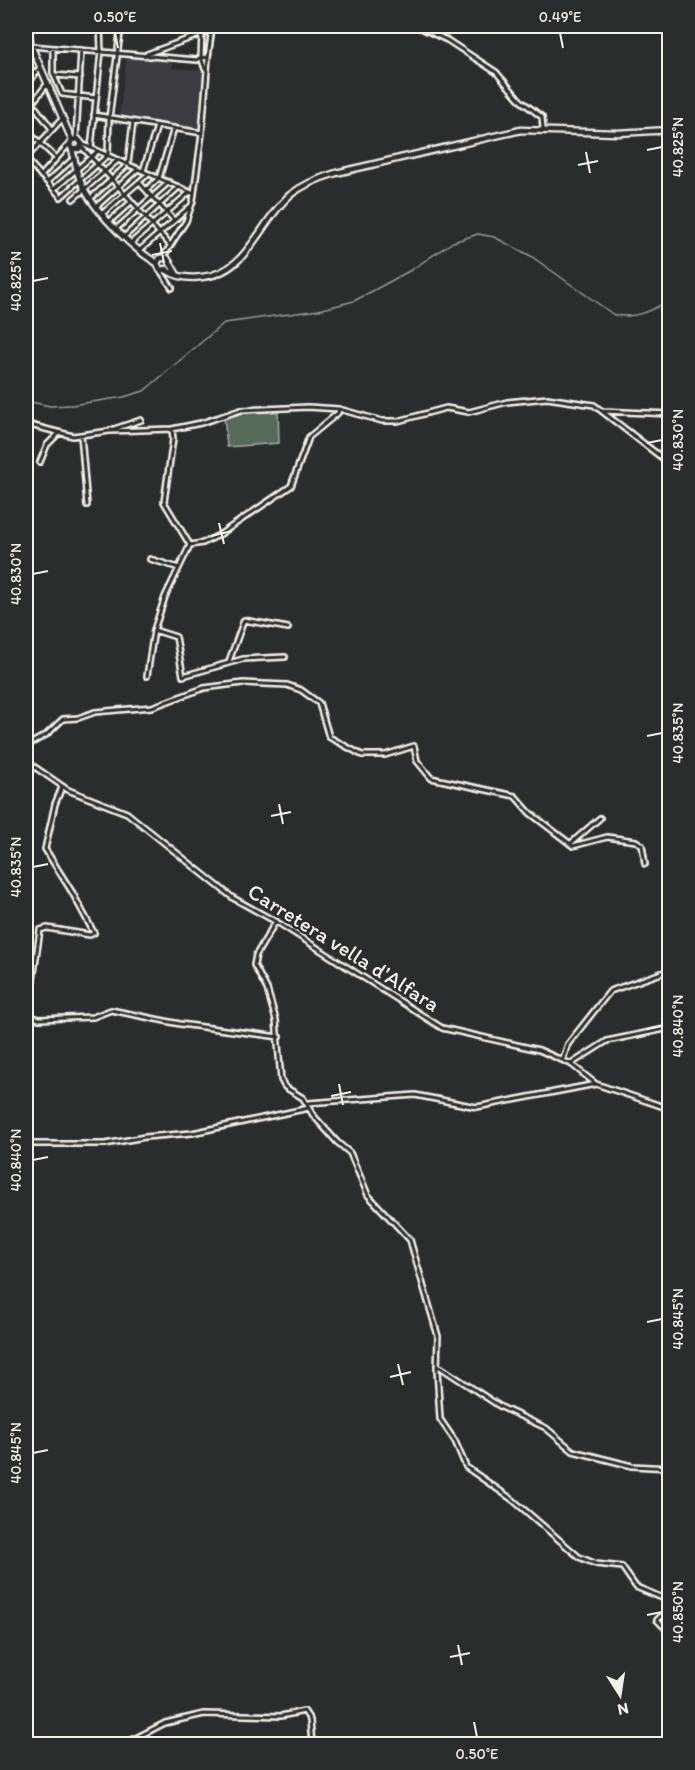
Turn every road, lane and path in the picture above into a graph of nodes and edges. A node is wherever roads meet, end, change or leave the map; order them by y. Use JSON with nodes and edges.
{"nodes":[{"id":1,"x":29,"y":26,"type":"edge"},
{"id":2,"x":100,"y":26,"type":"edge"},
{"id":3,"x":121,"y":26,"type":"edge"},
{"id":4,"x":207,"y":26,"type":"edge"},
{"id":5,"x":214,"y":26,"type":"edge"},
{"id":6,"x":222,"y":26,"type":"edge"},
{"id":7,"x":419,"y":27,"type":"edge"},
{"id":8,"x":204,"y":32,"type":"junction"},
{"id":9,"x":211,"y":35,"type":"junction"},
{"id":10,"x":28,"y":45,"type":"edge"},
{"id":11,"x":166,"y":47,"type":"junction"},
{"id":12,"x":53,"y":48,"type":"junction"},
{"id":13,"x":81,"y":50,"type":"junction"},
{"id":14,"x":101,"y":51,"type":"junction"},
{"id":15,"x":119,"y":53,"type":"junction"},
{"id":16,"x":26,"y":55,"type":"edge"},
{"id":17,"x":146,"y":55,"type":"junction"},
{"id":18,"x":166,"y":57,"type":"junction"},
{"id":19,"x":199,"y":58,"type":"junction"},
{"id":20,"x":208,"y":58,"type":"junction"},
{"id":21,"x":26,"y":66,"type":"edge"},
{"id":22,"x":40,"y":67,"type":"junction"},
{"id":23,"x":205,"y":70,"type":"junction"},
{"id":24,"x":36,"y":72,"type":"junction"},
{"id":25,"x":54,"y":74,"type":"junction"},
{"id":26,"x":45,"y":76,"type":"junction"},
{"id":27,"x":80,"y":77,"type":"junction"},
{"id":28,"x":48,"y":83,"type":"junction"},
{"id":29,"x":26,"y":87,"type":"edge"},
{"id":30,"x":78,"y":96,"type":"junction"},
{"id":31,"x":96,"y":98,"type":"junction"},
{"id":32,"x":26,"y":100,"type":"edge"},
{"id":33,"x":31,"y":104,"type":"junction"},
{"id":34,"x":36,"y":108,"type":"dead end"},
{"id":35,"x":26,"y":111,"type":"edge"},
{"id":36,"x":94,"y":115,"type":"junction"},
{"id":37,"x":109,"y":118,"type":"junction"},
{"id":38,"x":62,"y":119,"type":"junction"},
{"id":39,"x":133,"y":122,"type":"junction"},
{"id":40,"x":157,"y":126,"type":"junction"},
{"id":41,"x":174,"y":128,"type":"junction"},
{"id":42,"x":52,"y":129,"type":"junction"},
{"id":43,"x":543,"y":129,"type":"junction"},
{"id":44,"x":26,"y":130,"type":"edge"},
{"id":45,"x":669,"y":130,"type":"edge"},
{"id":46,"x":202,"y":133,"type":"junction"},
{"id":47,"x":73,"y":140,"type":"junction"},
{"id":48,"x":39,"y":143,"type":"junction"},
{"id":49,"x":82,"y":145,"type":"junction"},
{"id":50,"x":91,"y":148,"type":"junction"},
{"id":51,"x":73,"y":149,"type":"junction"},
{"id":52,"x":98,"y":151,"type":"junction"},
{"id":53,"x":108,"y":155,"type":"junction"},
{"id":54,"x":91,"y":157,"type":"junction"},
{"id":55,"x":26,"y":158,"type":"edge"},
{"id":56,"x":56,"y":158,"type":"junction"},
{"id":57,"x":73,"y":159,"type":"junction"},
{"id":58,"x":119,"y":160,"type":"junction"},
{"id":59,"x":98,"y":164,"type":"junction"},
{"id":60,"x":127,"y":166,"type":"junction"},
{"id":61,"x":138,"y":169,"type":"junction"},
{"id":62,"x":76,"y":170,"type":"junction"},
{"id":63,"x":143,"y":171,"type":"junction"},
{"id":64,"x":104,"y":172,"type":"junction"},
{"id":65,"x":148,"y":174,"type":"junction"},
{"id":66,"x":41,"y":176,"type":"junction"},
{"id":67,"x":159,"y":178,"type":"junction"},
{"id":68,"x":111,"y":179,"type":"junction"},
{"id":69,"x":80,"y":180,"type":"junction"},
{"id":70,"x":47,"y":182,"type":"junction"},
{"id":71,"x":139,"y":182,"type":"junction"},
{"id":72,"x":169,"y":183,"type":"junction"},
{"id":73,"x":118,"y":187,"type":"junction"},
{"id":74,"x":179,"y":187,"type":"junction"},
{"id":75,"x":54,"y":189,"type":"junction"},
{"id":76,"x":84,"y":190,"type":"junction"},
{"id":77,"x":146,"y":190,"type":"junction"},
{"id":78,"x":192,"y":193,"type":"junction"},
{"id":79,"x":125,"y":194,"type":"junction"},
{"id":80,"x":152,"y":197,"type":"junction"},
{"id":81,"x":90,"y":198,"type":"junction"},
{"id":82,"x":73,"y":200,"type":"dead end"},
{"id":83,"x":131,"y":202,"type":"junction"},
{"id":84,"x":159,"y":205,"type":"junction"},
{"id":85,"x":192,"y":205,"type":"junction"},
{"id":86,"x":97,"y":206,"type":"junction"},
{"id":87,"x":138,"y":209,"type":"junction"},
{"id":88,"x":166,"y":212,"type":"junction"},
{"id":89,"x":103,"y":213,"type":"junction"},
{"id":90,"x":145,"y":217,"type":"junction"},
{"id":91,"x":174,"y":220,"type":"junction"},
{"id":92,"x":110,"y":221,"type":"junction"},
{"id":93,"x":152,"y":225,"type":"junction"},
{"id":94,"x":117,"y":228,"type":"junction"},
{"id":95,"x":159,"y":233,"type":"junction"},
{"id":96,"x":125,"y":236,"type":"junction"},
{"id":97,"x":132,"y":242,"type":"junction"},
{"id":98,"x":169,"y":246,"type":"junction"},
{"id":99,"x":140,"y":250,"type":"junction"},
{"id":100,"x":161,"y":259,"type":"junction"},
{"id":101,"x":171,"y":265,"type":"junction"},
{"id":102,"x":164,"y":272,"type":"junction"},
{"id":103,"x":178,"y":275,"type":"junction"},
{"id":104,"x":172,"y":288,"type":"dead end"},
{"id":105,"x":339,"y":409,"type":"junction"},
{"id":106,"x":601,"y":411,"type":"junction"},
{"id":107,"x":669,"y":414,"type":"edge"},
{"id":108,"x":141,"y":420,"type":"dead end"},
{"id":109,"x":26,"y":424,"type":"edge"},
{"id":110,"x":172,"y":429,"type":"junction"},
{"id":111,"x":110,"y":431,"type":"junction"},
{"id":112,"x":59,"y":433,"type":"junction"},
{"id":113,"x":81,"y":435,"type":"junction"},
{"id":114,"x":40,"y":462,"type":"dead end"},
{"id":115,"x":669,"y":464,"type":"edge"},
{"id":116,"x":87,"y":505,"type":"dead end"},
{"id":117,"x":190,"y":545,"type":"junction"},
{"id":118,"x":150,"y":559,"type":"dead end"},
{"id":119,"x":179,"y":568,"type":"junction"},
{"id":120,"x":288,"y":628,"type":"dead end"},
{"id":121,"x":154,"y":630,"type":"junction"},
{"id":122,"x":285,"y":657,"type":"dead end"},
{"id":123,"x":229,"y":662,"type":"junction"},
{"id":124,"x":147,"y":676,"type":"dead end"},
{"id":125,"x":26,"y":746,"type":"edge"},
{"id":126,"x":26,"y":760,"type":"edge"},
{"id":127,"x":62,"y":787,"type":"junction"},
{"id":128,"x":600,"y":818,"type":"dead end"},
{"id":129,"x":570,"y":844,"type":"junction"},
{"id":130,"x":645,"y":864,"type":"dead end"},
{"id":131,"x":276,"y":921,"type":"junction"},
{"id":132,"x":669,"y":970,"type":"edge"},
{"id":133,"x":669,"y":1028,"type":"edge"},
{"id":134,"x":279,"y":1037,"type":"junction"},
{"id":135,"x":563,"y":1059,"type":"junction"},
{"id":136,"x":571,"y":1064,"type":"junction"},
{"id":137,"x":596,"y":1084,"type":"junction"},
{"id":138,"x":308,"y":1106,"type":"junction"},
{"id":139,"x":669,"y":1109,"type":"edge"},
{"id":140,"x":26,"y":1144,"type":"edge"},
{"id":141,"x":436,"y":1365,"type":"junction"},
{"id":142,"x":669,"y":1468,"type":"edge"},
{"id":143,"x":669,"y":1601,"type":"edge"},
{"id":144,"x":669,"y":1617,"type":"edge"},
{"id":145,"x":669,"y":1633,"type":"edge"},
{"id":146,"x":124,"y":1744,"type":"edge"},
{"id":147,"x":312,"y":1744,"type":"edge"}],
"edges":[{"from":1,"to":10,"type":"street"},
{"from":2,"to":14,"type":"street"},
{"from":3,"to":15,"type":"street"},
{"from":4,"to":8,"type":"street"},
{"from":5,"to":6,"type":"street"},
{"from":6,"to":8,"type":"street"},
{"from":6,"to":9,"type":"street"},
{"from":7,"to":43,"type":"street"},
{"from":8,"to":9,"type":"street"},
{"from":8,"to":11,"type":"street"},
{"from":8,"to":19,"type":"street"},
{"from":9,"to":20,"type":"street"},
{"from":10,"to":12,"type":"street"},
{"from":10,"to":16,"type":"street"},
{"from":10,"to":22,"type":"street"},
{"from":11,"to":17,"type":"street"},
{"from":11,"to":18,"type":"street"},
{"from":12,"to":13,"type":"street"},
{"from":12,"to":25,"type":"street"},
{"from":13,"to":14,"type":"street"},
{"from":13,"to":27,"type":"street"},
{"from":14,"to":15,"type":"street"},
{"from":14,"to":31,"type":"street"},
{"from":15,"to":17,"type":"street"},
{"from":15,"to":37,"type":"street"},
{"from":17,"to":18,"type":"street"},
{"from":18,"to":19,"type":"street"},
{"from":19,"to":20,"type":"street"},
{"from":19,"to":23,"type":"street"},
{"from":20,"to":23,"type":"street"},
{"from":21,"to":24,"type":"street"},
{"from":22,"to":24,"type":"street"},
{"from":22,"to":26,"type":"street"},
{"from":23,"to":46,"type":"street"},
{"from":24,"to":29,"type":"street"},
{"from":25,"to":26,"type":"street"},
{"from":25,"to":27,"type":"street"},
{"from":25,"to":30,"type":"street"},
{"from":26,"to":28,"type":"street"},
{"from":27,"to":30,"type":"street"},
{"from":28,"to":33,"type":"street"},
{"from":28,"to":38,"type":"street"},
{"from":30,"to":31,"type":"street"},
{"from":30,"to":47,"type":"street"},
{"from":31,"to":36,"type":"street"},
{"from":32,"to":33,"type":"street"},
{"from":33,"to":35,"type":"street"},
{"from":34,"to":42,"type":"street"},
{"from":36,"to":37,"type":"street"},
{"from":36,"to":50,"type":"street"},
{"from":37,"to":39,"type":"street"},
{"from":37,"to":53,"type":"street"},
{"from":38,"to":42,"type":"street"},
{"from":38,"to":47,"type":"street"},
{"from":39,"to":40,"type":"street"},
{"from":39,"to":60,"type":"street"},
{"from":40,"to":41,"type":"street"},
{"from":40,"to":63,"type":"street"},
{"from":41,"to":46,"type":"street"},
{"from":41,"to":67,"type":"street"},
{"from":42,"to":48,"type":"street"},
{"from":43,"to":45,"type":"street"},
{"from":43,"to":103,"type":"street"},
{"from":44,"to":48,"type":"street"},
{"from":46,"to":78,"type":"street"},
{"from":47,"to":49,"type":"street"},
{"from":47,"to":51,"type":"street"},
{"from":47,"to":56,"type":"street"},
{"from":48,"to":55,"type":"street"},
{"from":48,"to":56,"type":"street"},
{"from":49,"to":50,"type":"street"},
{"from":49,"to":51,"type":"street"},
{"from":49,"to":54,"type":"street"},
{"from":50,"to":52,"type":"street"},
{"from":51,"to":57,"type":"street"},
{"from":52,"to":53,"type":"street"},
{"from":52,"to":54,"type":"street"},
{"from":53,"to":58,"type":"street"},
{"from":53,"to":59,"type":"street"},
{"from":54,"to":59,"type":"street"},
{"from":54,"to":62,"type":"street"},
{"from":55,"to":66,"type":"street"},
{"from":56,"to":66,"type":"street"},
{"from":57,"to":62,"type":"street"},
{"from":57,"to":70,"type":"street"},
{"from":58,"to":60,"type":"street"},
{"from":58,"to":64,"type":"street"},
{"from":59,"to":64,"type":"street"},
{"from":59,"to":69,"type":"street"},
{"from":60,"to":61,"type":"street"},
{"from":60,"to":68,"type":"street"},
{"from":61,"to":63,"type":"street"},
{"from":61,"to":73,"type":"street"},
{"from":62,"to":69,"type":"street"},
{"from":62,"to":75,"type":"street"},
{"from":63,"to":65,"type":"street"},
{"from":64,"to":68,"type":"street"},
{"from":64,"to":76,"type":"street"},
{"from":65,"to":67,"type":"street"},
{"from":65,"to":71,"type":"street"},
{"from":66,"to":70,"type":"street"},
{"from":67,"to":72,"type":"street"},
{"from":67,"to":77,"type":"street"},
{"from":68,"to":73,"type":"street"},
{"from":68,"to":81,"type":"street"},
{"from":69,"to":75,"type":"street"},
{"from":69,"to":76,"type":"street"},
{"from":70,"to":75,"type":"street"},
{"from":71,"to":77,"type":"street"},
{"from":71,"to":79,"type":"street"},
{"from":72,"to":74,"type":"street"},
{"from":72,"to":80,"type":"street"},
{"from":73,"to":79,"type":"street"},
{"from":73,"to":86,"type":"street"},
{"from":74,"to":78,"type":"street"},
{"from":74,"to":84,"type":"street"},
{"from":76,"to":81,"type":"street"},
{"from":76,"to":82,"type":"street"},
{"from":77,"to":80,"type":"street"},
{"from":78,"to":85,"type":"street"},
{"from":78,"to":88,"type":"street"},
{"from":79,"to":83,"type":"street"},
{"from":79,"to":89,"type":"street"},
{"from":80,"to":84,"type":"street"},
{"from":80,"to":87,"type":"street"},
{"from":81,"to":86,"type":"street"},
{"from":83,"to":87,"type":"street"},
{"from":83,"to":92,"type":"street"},
{"from":84,"to":88,"type":"street"},
{"from":84,"to":90,"type":"street"},
{"from":85,"to":91,"type":"street"},
{"from":85,"to":98,"type":"street"},
{"from":86,"to":89,"type":"street"},
{"from":87,"to":90,"type":"street"},
{"from":87,"to":94,"type":"street"},
{"from":88,"to":91,"type":"street"},
{"from":88,"to":93,"type":"street"},
{"from":89,"to":92,"type":"street"},
{"from":90,"to":93,"type":"street"},
{"from":90,"to":96,"type":"street"},
{"from":91,"to":95,"type":"street"},
{"from":92,"to":94,"type":"street"},
{"from":93,"to":95,"type":"street"},
{"from":93,"to":97,"type":"street"},
{"from":94,"to":96,"type":"street"},
{"from":95,"to":98,"type":"street"},
{"from":95,"to":99,"type":"street"},
{"from":96,"to":97,"type":"street"},
{"from":97,"to":99,"type":"street"},
{"from":98,"to":100,"type":"street"},
{"from":99,"to":100,"type":"street"},
{"from":100,"to":101,"type":"street"},
{"from":100,"to":102,"type":"street"},
{"from":101,"to":102,"type":"street"},
{"from":101,"to":103,"type":"street"},
{"from":102,"to":103,"type":"street"},
{"from":102,"to":104,"type":"street"},
{"from":105,"to":106,"type":"street"},
{"from":105,"to":110,"type":"street"},
{"from":105,"to":117,"type":"street"},
{"from":106,"to":107,"type":"street"},
{"from":106,"to":115,"type":"street"},
{"from":108,"to":111,"type":"street"},
{"from":109,"to":112,"type":"street"},
{"from":110,"to":111,"type":"street"},
{"from":110,"to":117,"type":"street"},
{"from":111,"to":113,"type":"street"},
{"from":112,"to":113,"type":"street"},
{"from":112,"to":114,"type":"street"},
{"from":113,"to":116,"type":"street"},
{"from":117,"to":119,"type":"street"},
{"from":118,"to":119,"type":"street"},
{"from":119,"to":121,"type":"street"},
{"from":120,"to":123,"type":"street"},
{"from":121,"to":123,"type":"street"},
{"from":121,"to":124,"type":"street"},
{"from":122,"to":123,"type":"street"},
{"from":125,"to":129,"type":"street"},
{"from":126,"to":127,"type":"street","name":"Carretera vella d'Alfara"},
{"from":127,"to":131,"type":"street","name":"Carretera vella d'Alfara"},
{"from":127,"to":134,"type":"street"},
{"from":128,"to":129,"type":"street"},
{"from":129,"to":130,"type":"street"},
{"from":131,"to":134,"type":"street"},
{"from":131,"to":135,"type":"street","name":"Carretera vella d'Alfara"},
{"from":132,"to":135,"type":"street"},
{"from":133,"to":136,"type":"street"},
{"from":134,"to":138,"type":"street"},
{"from":135,"to":136,"type":"street","name":"Carretera vella d'Alfara"},
{"from":136,"to":137,"type":"street","name":"Carretera vella d'Alfara"},
{"from":137,"to":138,"type":"street"},
{"from":137,"to":139,"type":"street","name":"Carretera vella d'Alfara"},
{"from":138,"to":140,"type":"street"},
{"from":138,"to":141,"type":"street"},
{"from":141,"to":142,"type":"street"},
{"from":141,"to":143,"type":"street"},
{"from":144,"to":145,"type":"street"},
{"from":146,"to":147,"type":"street"}]}
